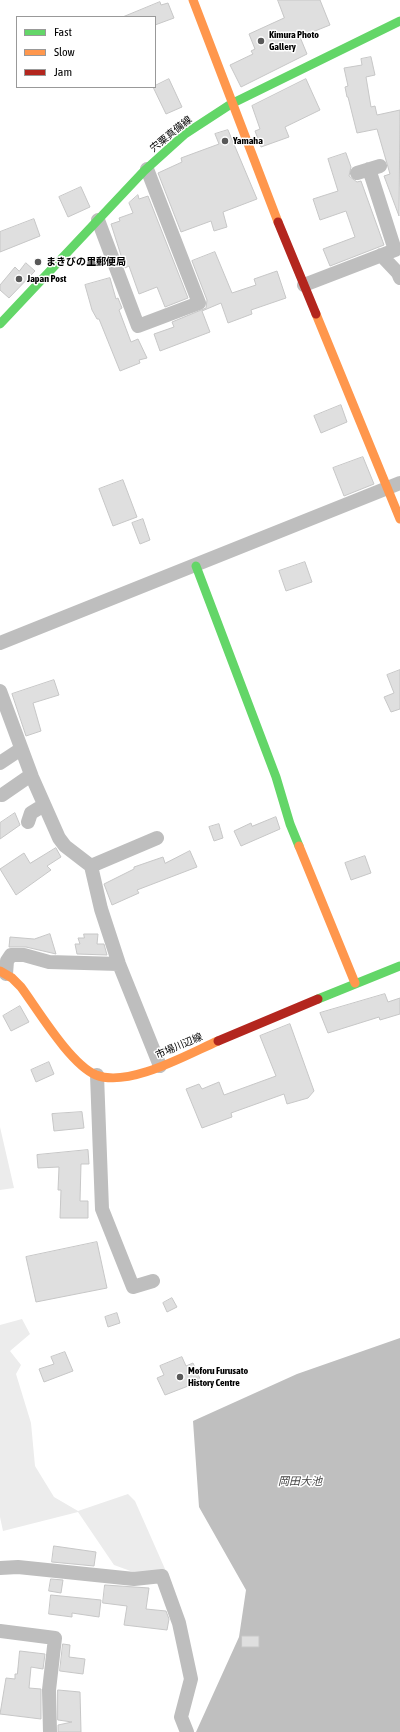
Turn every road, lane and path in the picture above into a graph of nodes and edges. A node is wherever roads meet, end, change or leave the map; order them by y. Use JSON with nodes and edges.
{"nodes":[{"id":1,"x":192,"y":0,"type":"edge"},
{"id":2,"x":400,"y":21,"type":"edge"},
{"id":3,"x":231,"y":104,"type":"junction"},
{"id":4,"x":147,"y":168,"type":"junction"},
{"id":5,"x":369,"y":169,"type":"dead end"},
{"id":6,"x":98,"y":220,"type":"junction"},
{"id":7,"x":381,"y":255,"type":"junction"},
{"id":8,"x":400,"y":278,"type":"edge"},
{"id":9,"x":304,"y":285,"type":"junction"},
{"id":10,"x":0,"y":324,"type":"edge"},
{"id":11,"x":394,"y":485,"type":"edge"},
{"id":12,"x":400,"y":519,"type":"edge"},
{"id":13,"x":196,"y":566,"type":"junction"},
{"id":14,"x":0,"y":643,"type":"edge"},
{"id":15,"x":1,"y":697,"type":"edge"},
{"id":16,"x":21,"y":749,"type":"junction"},
{"id":17,"x":0,"y":763,"type":"edge"},
{"id":18,"x":31,"y":775,"type":"junction"},
{"id":19,"x":2,"y":795,"type":"dead end"},
{"id":20,"x":44,"y":805,"type":"junction"},
{"id":21,"x":28,"y":822,"type":"dead end"},
{"id":22,"x":157,"y":838,"type":"dead end"},
{"id":23,"x":91,"y":866,"type":"junction"},
{"id":24,"x":119,"y":964,"type":"junction"},
{"id":25,"x":400,"y":966,"type":"edge"},
{"id":26,"x":3,"y":972,"type":"edge"},
{"id":27,"x":355,"y":983,"type":"junction"},
{"id":28,"x":160,"y":1066,"type":"junction"},
{"id":29,"x":97,"y":1075,"type":"junction"},
{"id":30,"x":153,"y":1281,"type":"dead end"},
{"id":31,"x":0,"y":1568,"type":"edge"},
{"id":32,"x":0,"y":1631,"type":"edge"},
{"id":33,"x":50,"y":1732,"type":"edge"},
{"id":34,"x":187,"y":1732,"type":"edge"}],
"edges":[{"from":1,"to":3,"type":"street"},
{"from":2,"to":3,"type":"street","name":"宍粟真備線"},
{"from":3,"to":4,"type":"street","name":"宍粟真備線"},
{"from":3,"to":9,"type":"street"},
{"from":4,"to":6,"type":"street","name":"宍粟真備線"},
{"from":4,"to":6,"type":"street"},
{"from":5,"to":7,"type":"street"},
{"from":6,"to":10,"type":"street","name":"宍粟真備線"},
{"from":7,"to":8,"type":"street"},
{"from":7,"to":9,"type":"street"},
{"from":9,"to":11,"type":"street"},
{"from":11,"to":12,"type":"street"},
{"from":11,"to":13,"type":"street"},
{"from":13,"to":14,"type":"street"},
{"from":13,"to":27,"type":"street"},
{"from":15,"to":16,"type":"street"},
{"from":16,"to":17,"type":"street"},
{"from":16,"to":18,"type":"street"},
{"from":18,"to":19,"type":"street"},
{"from":18,"to":20,"type":"street"},
{"from":20,"to":21,"type":"street"},
{"from":20,"to":23,"type":"street"},
{"from":22,"to":23,"type":"street"},
{"from":23,"to":24,"type":"street"},
{"from":24,"to":26,"type":"street"},
{"from":24,"to":28,"type":"street"},
{"from":25,"to":27,"type":"street","name":"市場川辺線"},
{"from":26,"to":29,"type":"street","name":"市場川辺線"},
{"from":27,"to":28,"type":"street","name":"市場川辺線"},
{"from":28,"to":29,"type":"street","name":"市場川辺線"},
{"from":29,"to":30,"type":"street"},
{"from":31,"to":34,"type":"street"},
{"from":32,"to":33,"type":"street"}]}
